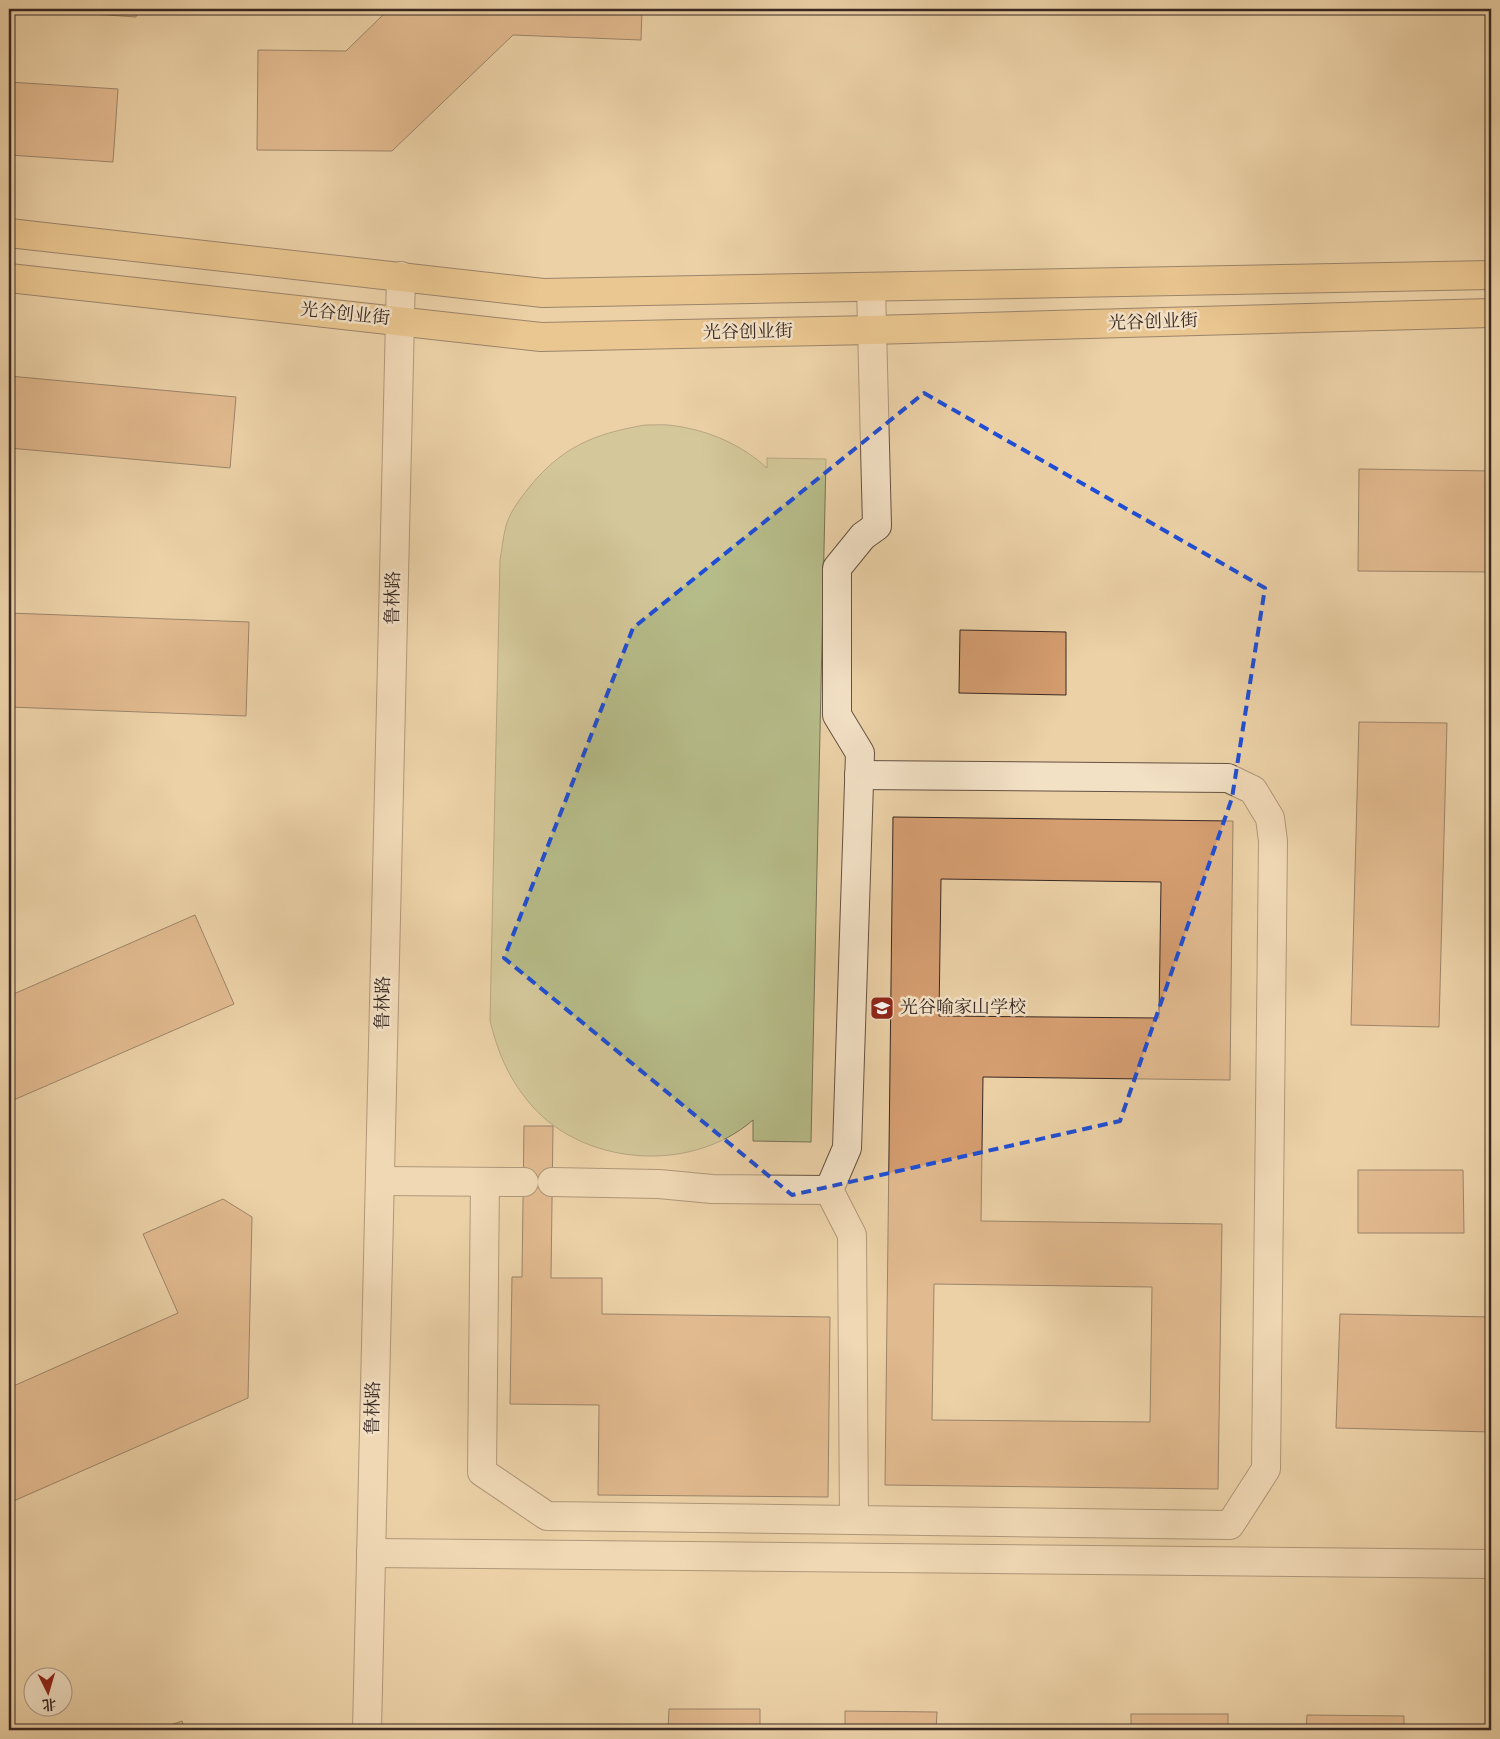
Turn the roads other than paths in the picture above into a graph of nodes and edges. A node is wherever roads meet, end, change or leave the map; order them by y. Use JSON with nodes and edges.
{"nodes":[{"id":1,"x":9,"y":233,"type":"edge"},
{"id":2,"x":1491,"y":275,"type":"edge"},
{"id":3,"x":401,"y":276,"type":"junction"},
{"id":4,"x":9,"y":278,"type":"edge"},
{"id":5,"x":871,"y":287,"type":"junction"},
{"id":6,"x":1491,"y":313,"type":"edge"},
{"id":7,"x":400,"y":322,"type":"junction"},
{"id":8,"x":872,"y":330,"type":"junction"},
{"id":9,"x":859,"y":775,"type":"junction"},
{"id":10,"x":380,"y":1181,"type":"junction"},
{"id":11,"x":484,"y":1182,"type":"junction"},
{"id":12,"x":524,"y":1182,"type":"dead end"},
{"id":13,"x":552,"y":1182,"type":"dead end"},
{"id":14,"x":829,"y":1190,"type":"junction"},
{"id":15,"x":854,"y":1520,"type":"junction"},
{"id":16,"x":371,"y":1553,"type":"junction"},
{"id":17,"x":1491,"y":1564,"type":"edge"},
{"id":18,"x":367,"y":1730,"type":"edge"}],
"edges":[{"from":1,"to":3,"type":"main road"},
{"from":2,"to":5,"type":"main road"},
{"from":3,"to":5,"type":"main road"},
{"from":3,"to":7,"type":"street","name":"鲁林路"},
{"from":4,"to":7,"type":"main road","name":"光谷创业街"},
{"from":5,"to":8,"type":"street"},
{"from":6,"to":8,"type":"main road","name":"光谷创业街"},
{"from":7,"to":8,"type":"main road","name":"光谷创业街"},
{"from":7,"to":10,"type":"street","name":"鲁林路"},
{"from":8,"to":9,"type":"street"},
{"from":9,"to":14,"type":"street"},
{"from":9,"to":15,"type":"street"},
{"from":10,"to":11,"type":"street"},
{"from":10,"to":16,"type":"street","name":"鲁林路"},
{"from":11,"to":12,"type":"street"},
{"from":11,"to":15,"type":"street"},
{"from":13,"to":14,"type":"street"},
{"from":14,"to":15,"type":"street"},
{"from":16,"to":17,"type":"street"},
{"from":16,"to":18,"type":"street","name":"鲁林路"}]}
